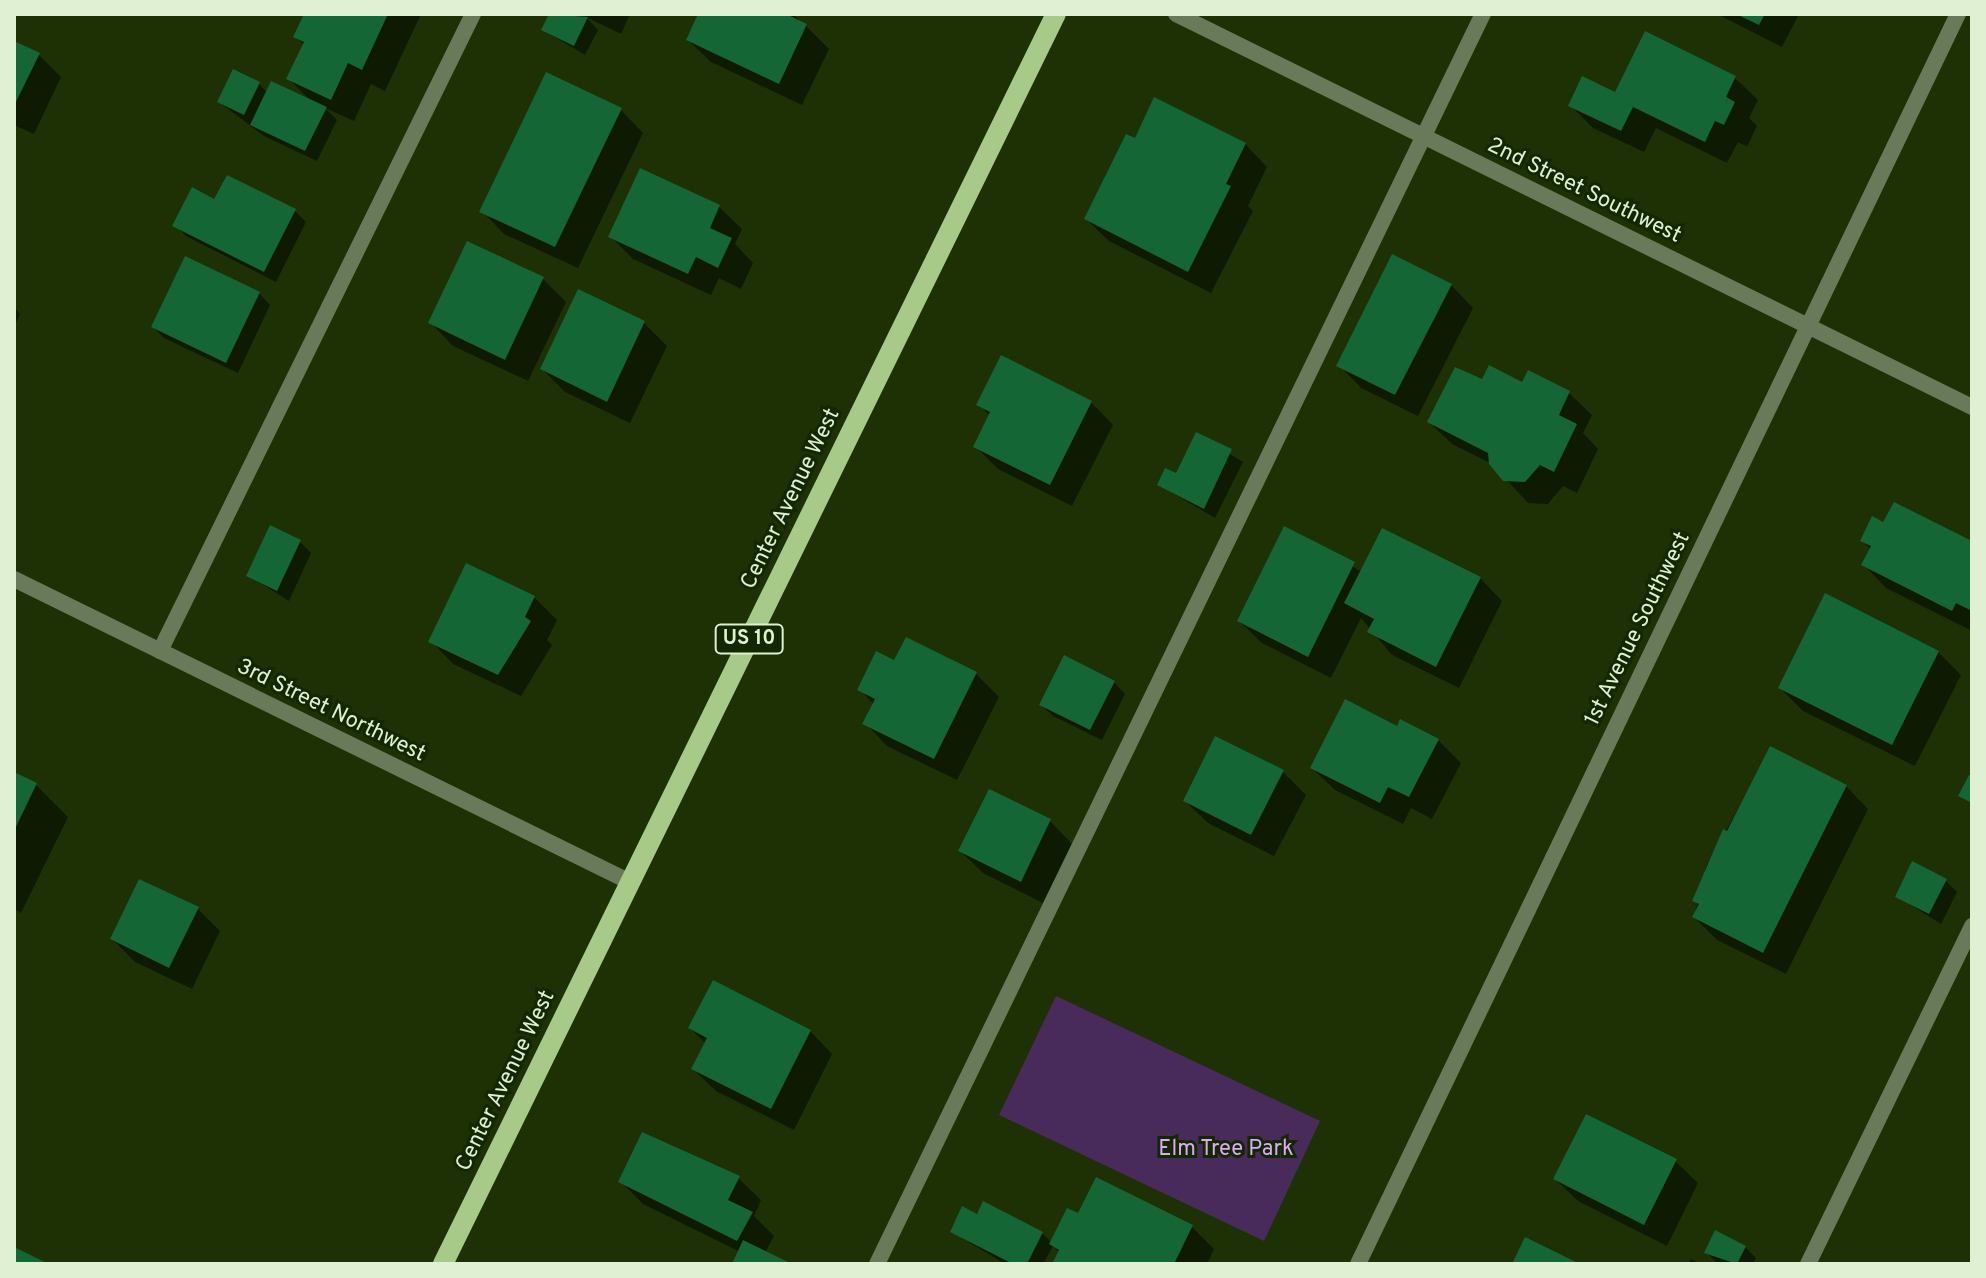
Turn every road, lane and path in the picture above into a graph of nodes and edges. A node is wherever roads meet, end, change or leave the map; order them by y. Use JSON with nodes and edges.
{"nodes":[{"id":1,"x":473,"y":14,"type":"edge"},
{"id":2,"x":1056,"y":14,"type":"edge"},
{"id":3,"x":1176,"y":14,"type":"edge"},
{"id":4,"x":1483,"y":14,"type":"edge"},
{"id":5,"x":1958,"y":14,"type":"edge"},
{"id":6,"x":1423,"y":136,"type":"junction"},
{"id":7,"x":1808,"y":326,"type":"junction"},
{"id":8,"x":1972,"y":407,"type":"edge"},
{"id":9,"x":14,"y":579,"type":"edge"},
{"id":10,"x":160,"y":651,"type":"junction"},
{"id":11,"x":630,"y":882,"type":"junction"},
{"id":12,"x":1972,"y":926,"type":"edge"},
{"id":13,"x":443,"y":1264,"type":"edge"},
{"id":14,"x":877,"y":1264,"type":"edge"},
{"id":15,"x":1358,"y":1264,"type":"edge"},
{"id":16,"x":1808,"y":1264,"type":"edge"}],
"edges":[{"from":1,"to":10,"type":"street"},
{"from":2,"to":11,"type":"main road","name":"Center Avenue West","number":"US 10"},
{"from":3,"to":6,"type":"street","name":"2nd Street Southwest"},
{"from":4,"to":6,"type":"street"},
{"from":5,"to":7,"type":"street","name":"1st Avenue Southwest"},
{"from":6,"to":7,"type":"street","name":"2nd Street Southwest"},
{"from":6,"to":14,"type":"street"},
{"from":7,"to":8,"type":"street","name":"2nd Street Southwest"},
{"from":7,"to":15,"type":"street","name":"1st Avenue Southwest"},
{"from":9,"to":10,"type":"street","name":"3rd Street Northwest"},
{"from":10,"to":11,"type":"street","name":"3rd Street Northwest"},
{"from":11,"to":13,"type":"main road","name":"Center Avenue West","number":"US 10"},
{"from":12,"to":16,"type":"street"}]}
